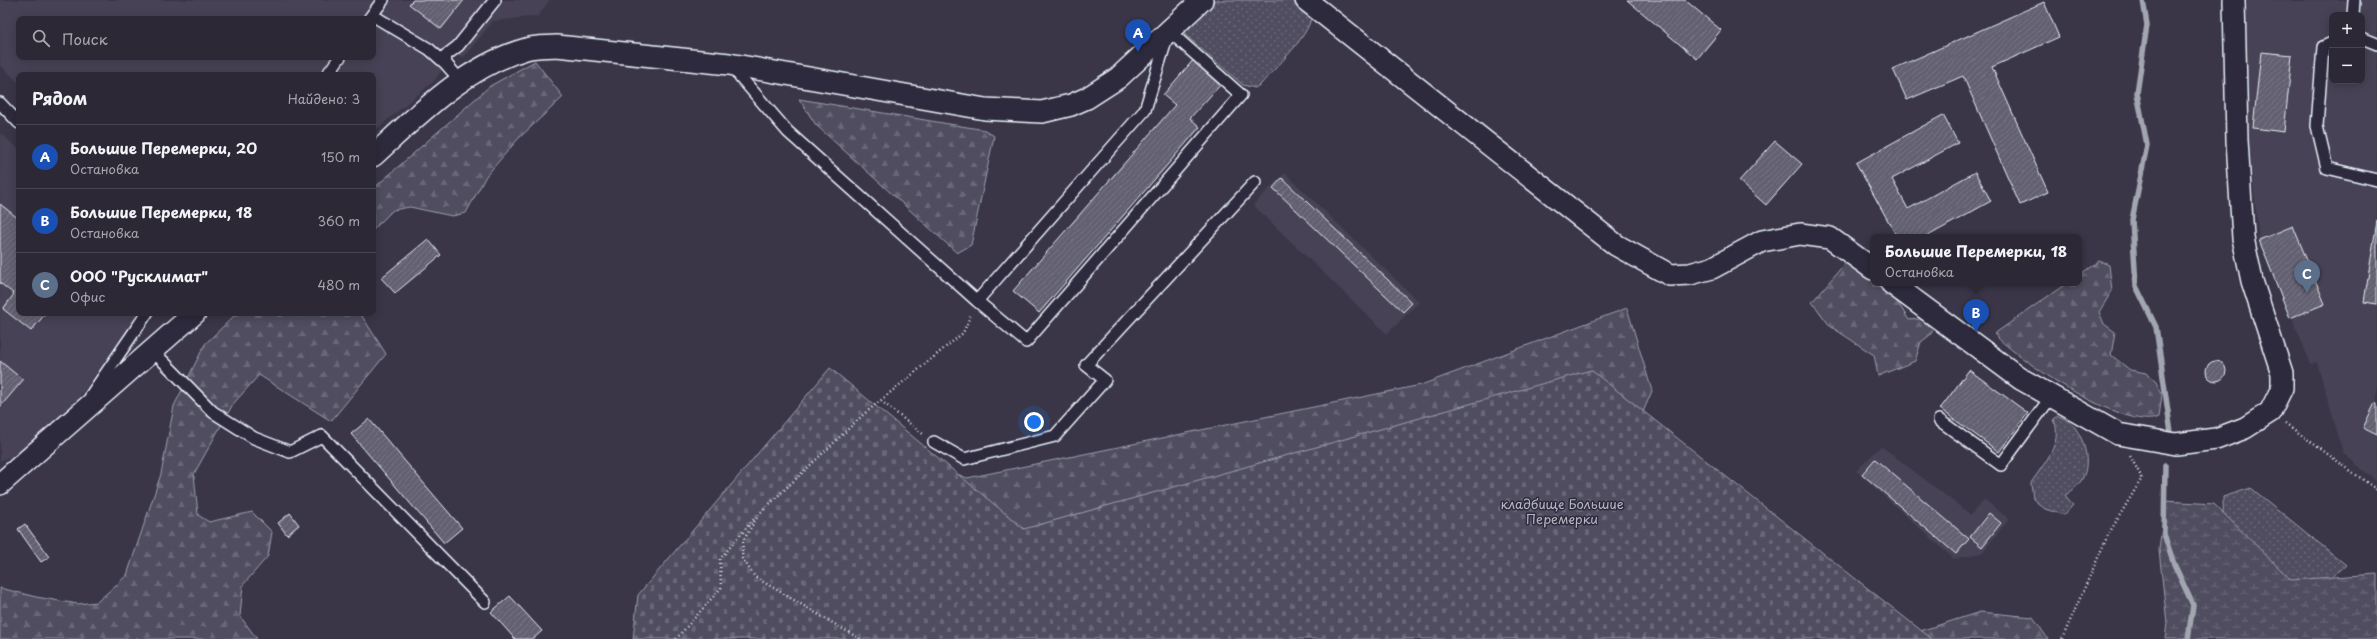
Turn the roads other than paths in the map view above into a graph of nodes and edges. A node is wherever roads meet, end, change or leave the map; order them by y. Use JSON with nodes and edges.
{"nodes":[{"id":1,"x":383,"y":0,"type":"edge"},
{"id":2,"x":495,"y":0,"type":"edge"},
{"id":3,"x":1202,"y":0,"type":"edge"},
{"id":4,"x":1306,"y":0,"type":"edge"},
{"id":5,"x":2234,"y":0,"type":"edge"},
{"id":6,"x":2354,"y":0,"type":"edge"},
{"id":7,"x":2353,"y":12,"type":"edge"},
{"id":8,"x":371,"y":16,"type":"edge"},
{"id":9,"x":376,"y":20,"type":"edge"},
{"id":10,"x":1169,"y":30,"type":"junction"},
{"id":11,"x":2365,"y":39,"type":"edge"},
{"id":12,"x":2329,"y":44,"type":"edge"},
{"id":13,"x":2377,"y":44,"type":"edge"},
{"id":14,"x":338,"y":60,"type":"edge"},
{"id":15,"x":446,"y":64,"type":"junction"},
{"id":16,"x":729,"y":64,"type":"junction"},
{"id":17,"x":329,"y":72,"type":"edge"},
{"id":18,"x":461,"y":81,"type":"junction"},
{"id":19,"x":0,"y":103,"type":"edge"},
{"id":20,"x":16,"y":120,"type":"edge"},
{"id":21,"x":376,"y":153,"type":"edge"},
{"id":22,"x":2377,"y":180,"type":"edge"},
{"id":23,"x":1255,"y":182,"type":"dead end"},
{"id":24,"x":1870,"y":267,"type":"edge"},
{"id":25,"x":1896,"y":286,"type":"edge"},
{"id":26,"x":978,"y":301,"type":"junction"},
{"id":27,"x":145,"y":316,"type":"edge"},
{"id":28,"x":192,"y":316,"type":"edge"},
{"id":29,"x":152,"y":350,"type":"junction"},
{"id":30,"x":2051,"y":397,"type":"junction"},
{"id":31,"x":76,"y":417,"type":"junction"},
{"id":32,"x":1938,"y":420,"type":"dead end"},
{"id":33,"x":934,"y":442,"type":"road end"},
{"id":34,"x":1,"y":480,"type":"edge"},
{"id":35,"x":485,"y":602,"type":"dead end"}],
"edges":[{"from":1,"to":8,"type":"lane"},
{"from":2,"to":15,"type":"lane"},
{"from":3,"to":10,"type":"street"},
{"from":4,"to":24,"type":"street"},
{"from":5,"to":30,"type":"street"},
{"from":6,"to":7,"type":"lane"},
{"from":9,"to":15,"type":"lane"},
{"from":10,"to":16,"type":"street"},
{"from":10,"to":26,"type":"lane"},
{"from":10,"to":26,"type":"lane"},
{"from":11,"to":13,"type":"lane"},
{"from":12,"to":22,"type":"lane"},
{"from":14,"to":17,"type":"lane"},
{"from":15,"to":18,"type":"lane"},
{"from":16,"to":18,"type":"street"},
{"from":16,"to":26,"type":"lane"},
{"from":18,"to":21,"type":"street"},
{"from":19,"to":20,"type":"lane"},
{"from":23,"to":33,"type":"lane"},
{"from":25,"to":30,"type":"street"},
{"from":27,"to":31,"type":"lane"},
{"from":28,"to":29,"type":"street"},
{"from":29,"to":31,"type":"street"},
{"from":29,"to":35,"type":"lane"},
{"from":30,"to":32,"type":"lane"},
{"from":31,"to":34,"type":"street"}]}
